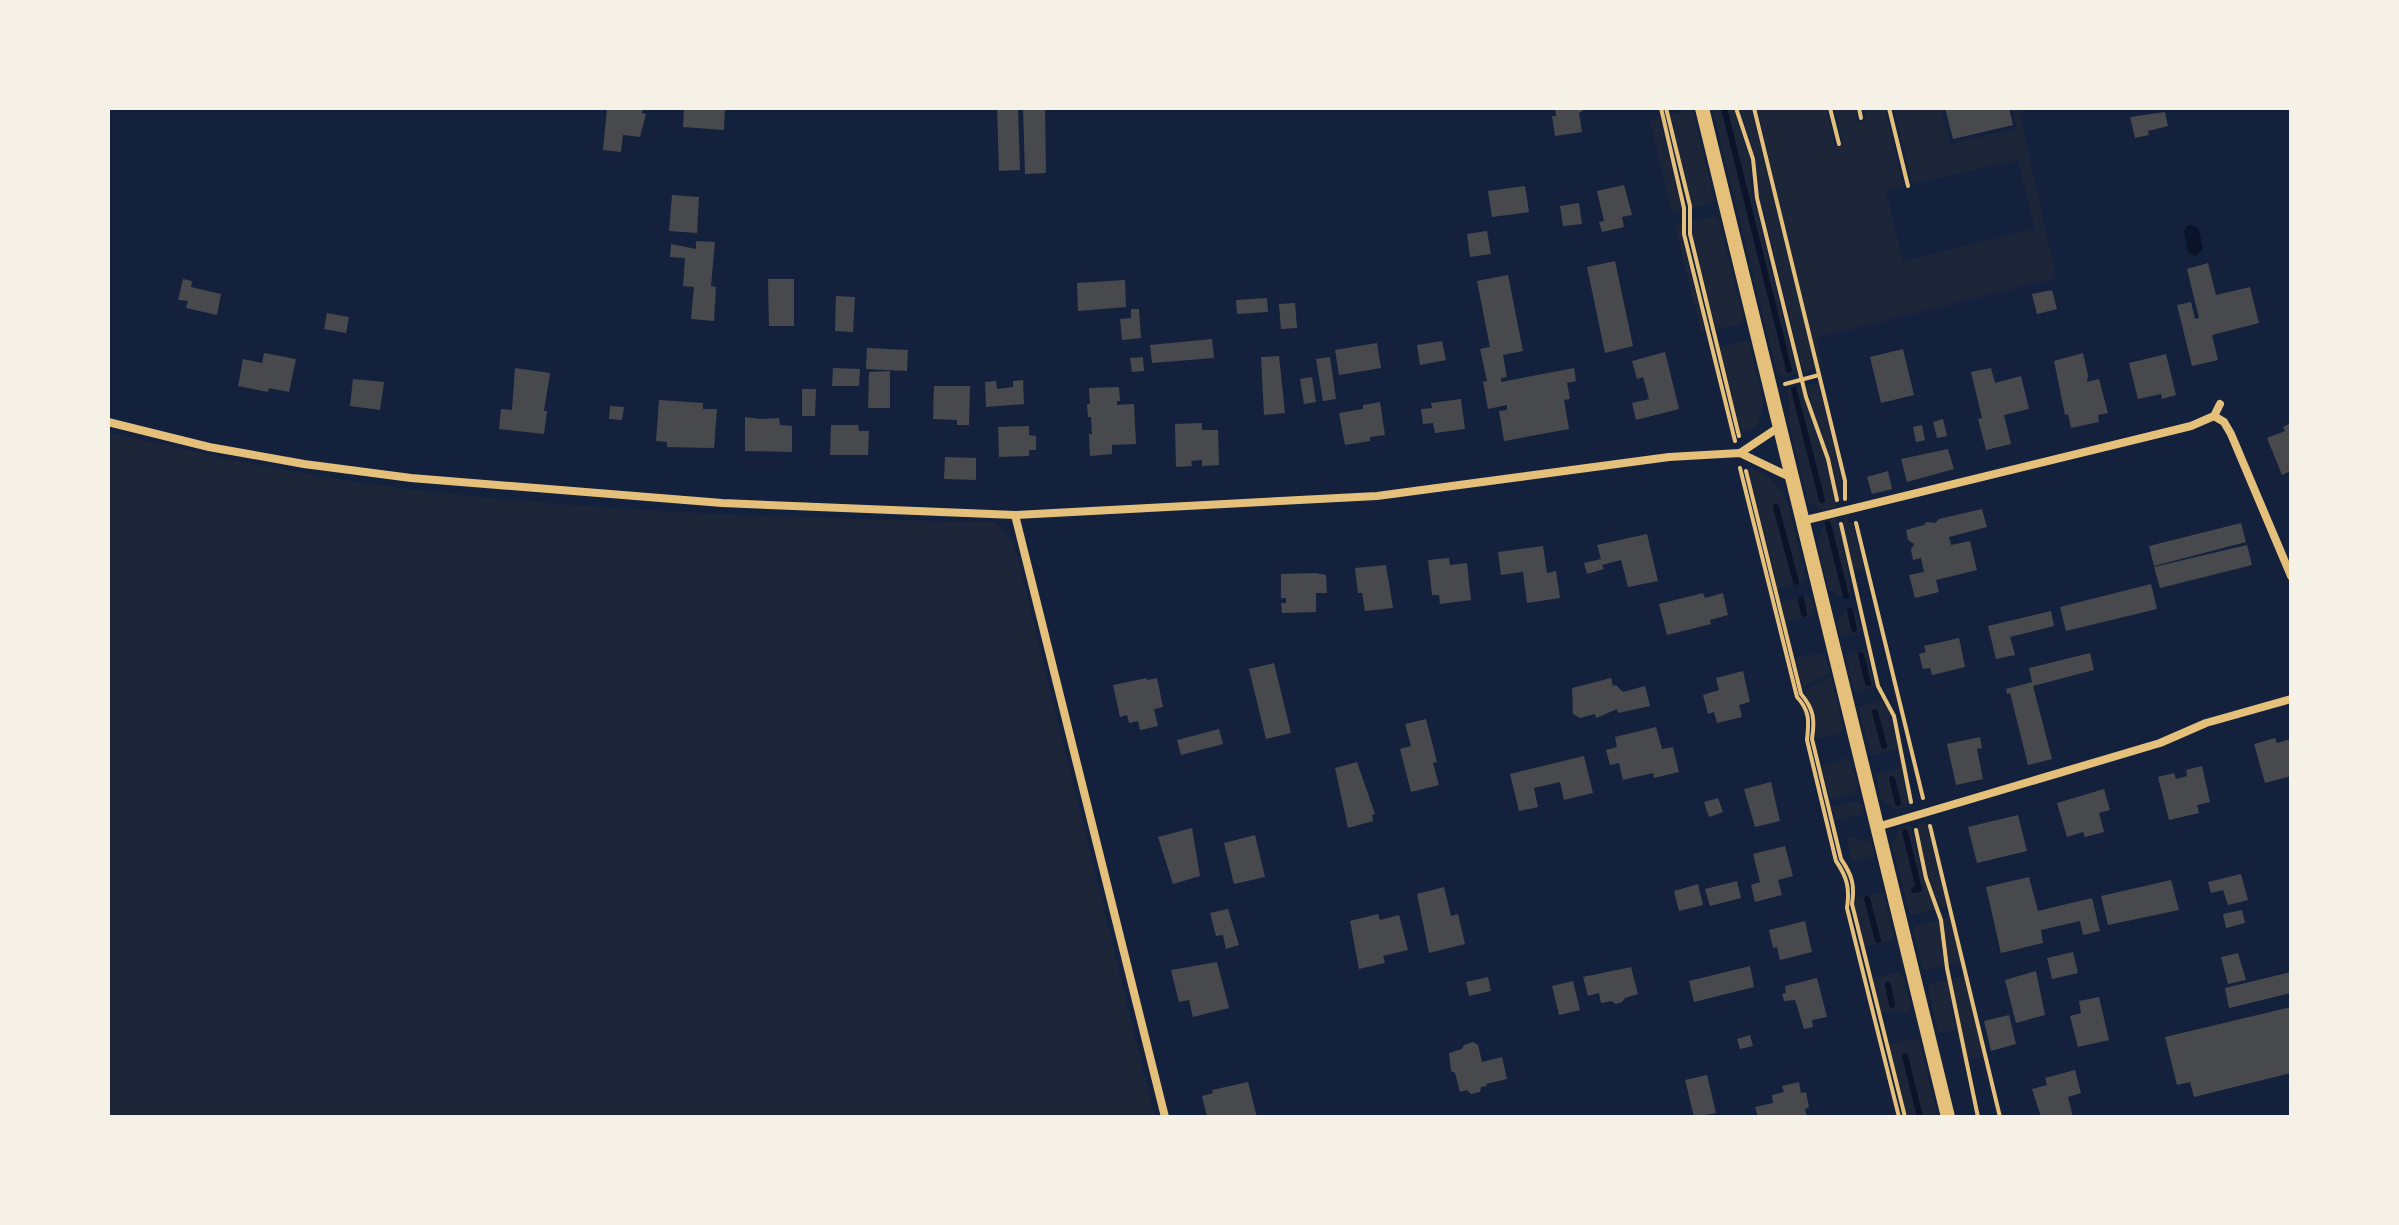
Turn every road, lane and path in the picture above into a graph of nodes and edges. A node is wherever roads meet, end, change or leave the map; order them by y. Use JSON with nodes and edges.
{"nodes":[{"id":1,"x":1663,"y":108,"type":"edge"},
{"id":2,"x":1702,"y":108,"type":"edge"},
{"id":3,"x":1736,"y":108,"type":"edge"},
{"id":4,"x":1754,"y":108,"type":"edge"},
{"id":5,"x":1830,"y":108,"type":"edge"},
{"id":6,"x":1859,"y":108,"type":"edge"},
{"id":7,"x":1889,"y":108,"type":"edge"},
{"id":8,"x":1861,"y":118,"type":"dead end"},
{"id":9,"x":1839,"y":144,"type":"dead end"},
{"id":10,"x":1908,"y":186,"type":"dead end"},
{"id":11,"x":2220,"y":404,"type":"dead end"},
{"id":12,"x":2214,"y":416,"type":"junction"},
{"id":13,"x":108,"y":422,"type":"edge"},
{"id":14,"x":1779,"y":427,"type":"junction"},
{"id":15,"x":1740,"y":453,"type":"junction"},
{"id":16,"x":1792,"y":478,"type":"junction"},
{"id":17,"x":1849,"y":510,"type":"junction"},
{"id":18,"x":1839,"y":512,"type":"junction"},
{"id":19,"x":1015,"y":515,"type":"junction"},
{"id":20,"x":1802,"y":521,"type":"junction"},
{"id":21,"x":2291,"y":576,"type":"edge"},
{"id":22,"x":2291,"y":699,"type":"edge"},
{"id":23,"x":1926,"y":812,"type":"junction"},
{"id":24,"x":1913,"y":816,"type":"junction"},
{"id":25,"x":1877,"y":827,"type":"junction"},
{"id":26,"x":1165,"y":1117,"type":"edge"},
{"id":27,"x":1902,"y":1117,"type":"edge"},
{"id":28,"x":1948,"y":1117,"type":"edge"},
{"id":29,"x":1978,"y":1117,"type":"edge"},
{"id":30,"x":2000,"y":1117,"type":"edge"}],
"edges":[{"from":1,"to":15,"type":"path"},
{"from":2,"to":14,"type":"street"},
{"from":3,"to":18,"type":"path"},
{"from":4,"to":17,"type":"path"},
{"from":5,"to":9,"type":"path"},
{"from":6,"to":8,"type":"path"},
{"from":7,"to":10,"type":"path"},
{"from":11,"to":12,"type":"street"},
{"from":12,"to":17,"type":"street"},
{"from":12,"to":21,"type":"street"},
{"from":13,"to":19,"type":"street"},
{"from":14,"to":15,"type":"street"},
{"from":14,"to":16,"type":"street"},
{"from":15,"to":16,"type":"street"},
{"from":15,"to":19,"type":"street"},
{"from":15,"to":27,"type":"path"},
{"from":16,"to":20,"type":"street"},
{"from":17,"to":18,"type":"street"},
{"from":17,"to":23,"type":"path"},
{"from":18,"to":20,"type":"street"},
{"from":18,"to":24,"type":"path"},
{"from":19,"to":26,"type":"street"},
{"from":20,"to":25,"type":"street"},
{"from":22,"to":23,"type":"street"},
{"from":23,"to":24,"type":"street"},
{"from":23,"to":30,"type":"path"},
{"from":24,"to":25,"type":"street"},
{"from":24,"to":29,"type":"path"},
{"from":25,"to":28,"type":"street"}]}
